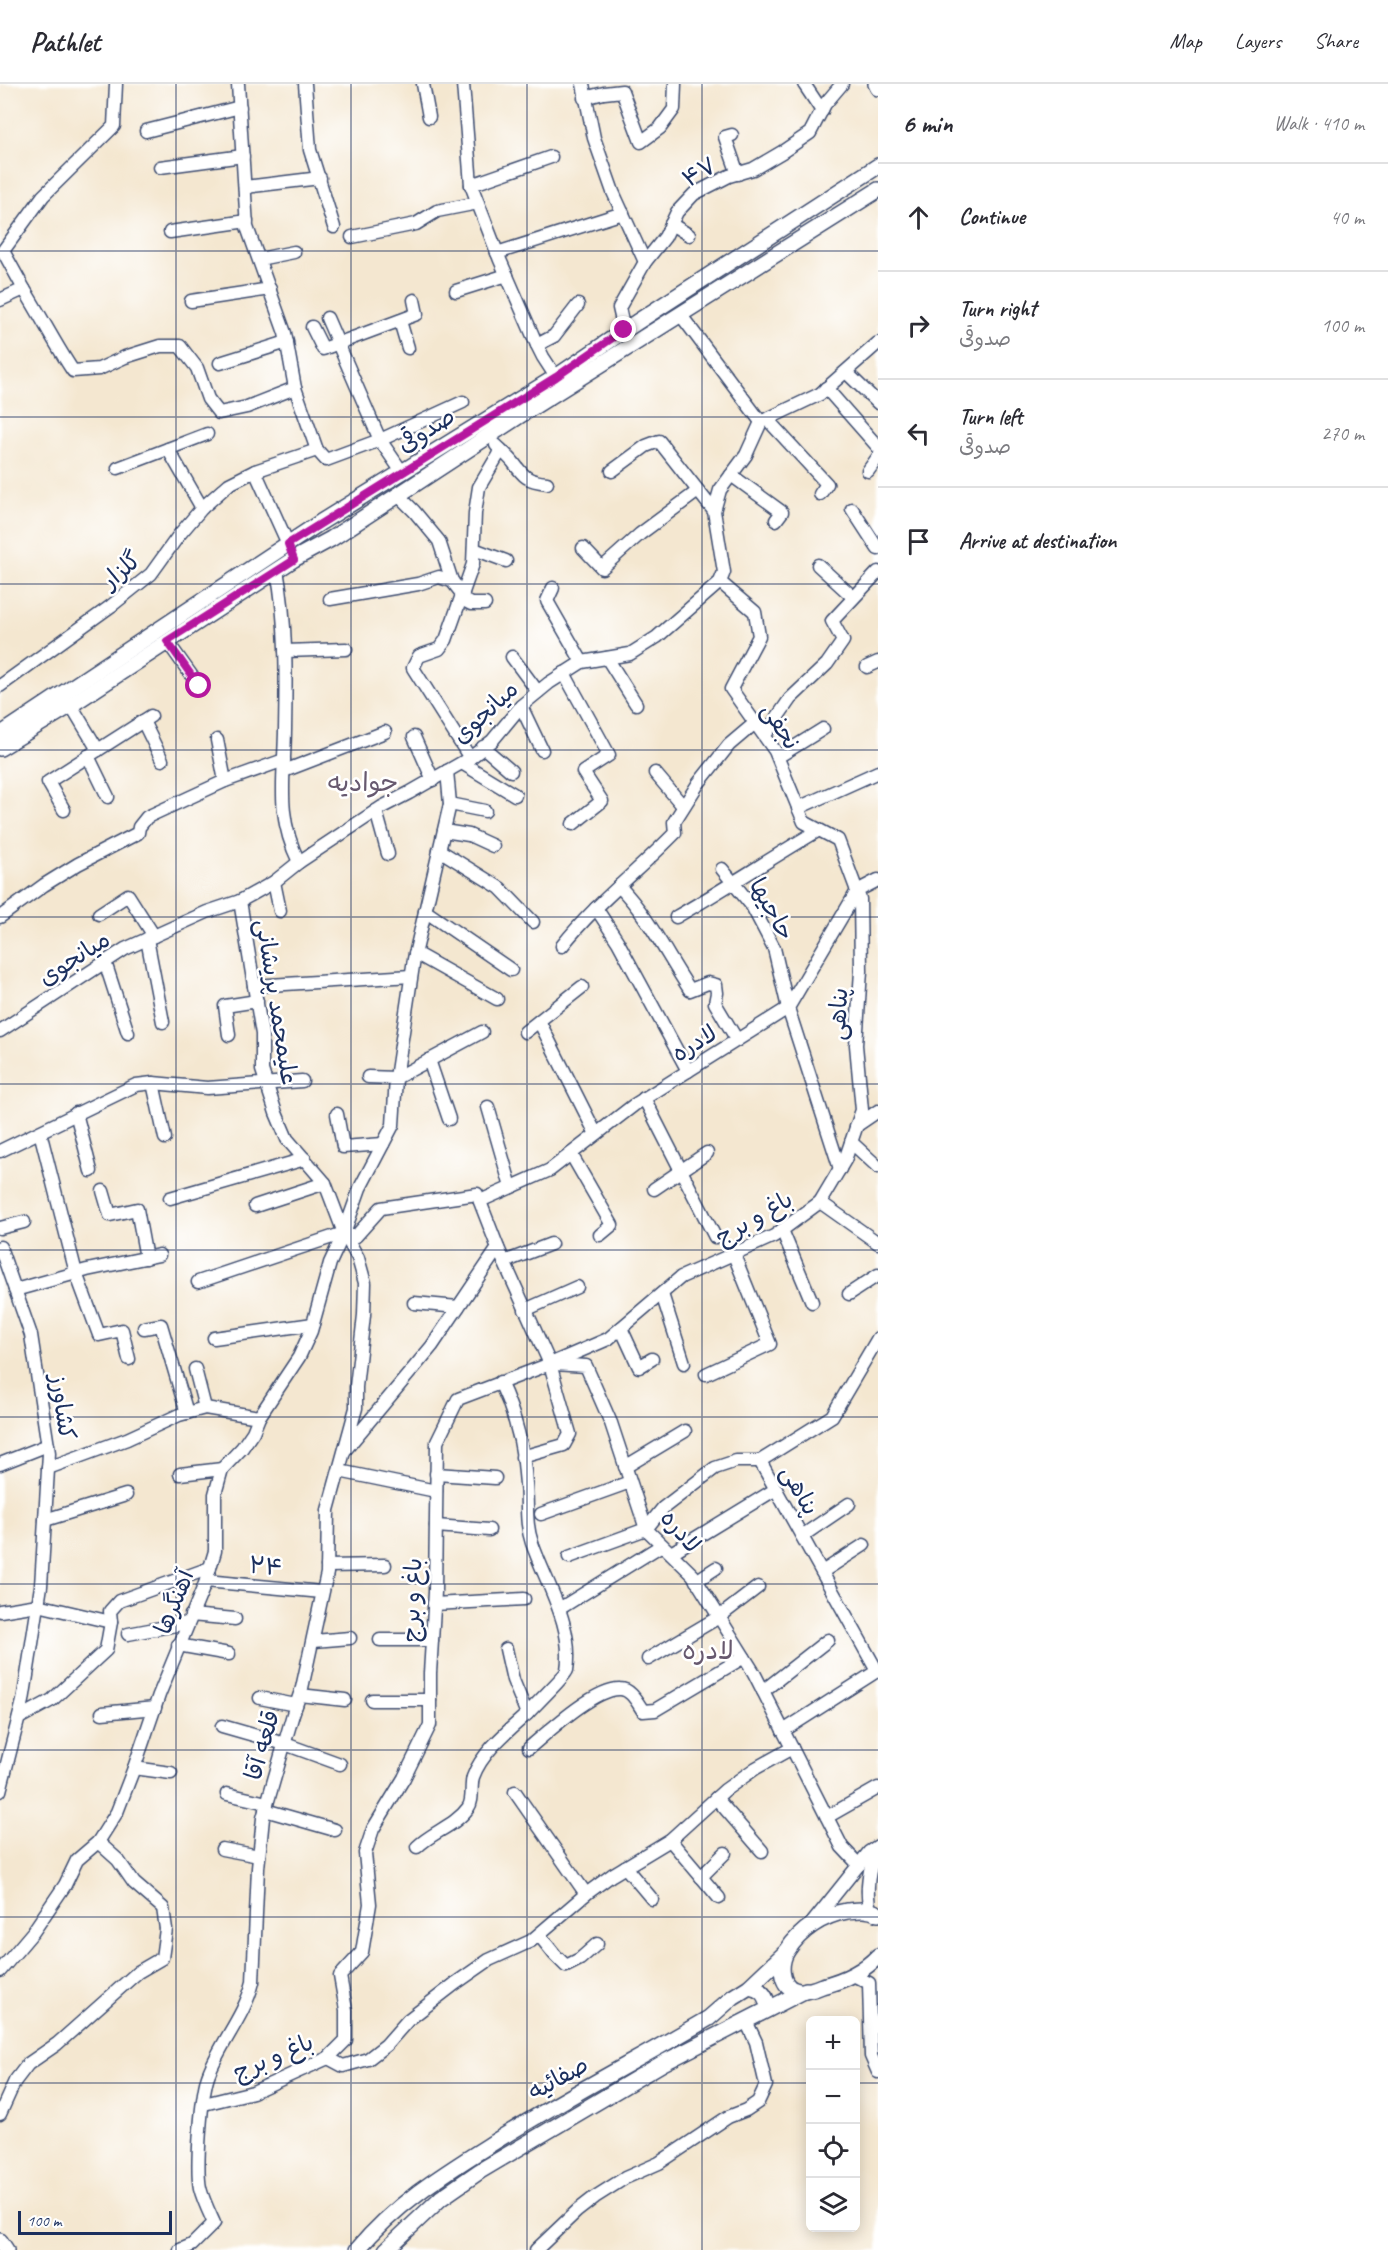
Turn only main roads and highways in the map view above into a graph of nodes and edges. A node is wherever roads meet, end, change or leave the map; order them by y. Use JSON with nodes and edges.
{"nodes":[{"id":1,"x":877,"y":165,"type":"edge"},
{"id":2,"x":878,"y":190,"type":"edge"},
{"id":3,"x":805,"y":212,"type":"junction"},
{"id":4,"x":815,"y":229,"type":"junction"},
{"id":5,"x":288,"y":544,"type":"junction"},
{"id":6,"x":271,"y":556,"type":"junction"},
{"id":7,"x":294,"y":560,"type":"junction"},
{"id":8,"x":277,"y":570,"type":"junction"},
{"id":9,"x":0,"y":735,"type":"edge"},
{"id":10,"x":0,"y":748,"type":"edge"},
{"id":11,"x":874,"y":1912,"type":"edge"},
{"id":12,"x":786,"y":1952,"type":"junction"},
{"id":13,"x":878,"y":1956,"type":"edge"},
{"id":14,"x":749,"y":1987,"type":"junction"},
{"id":15,"x":806,"y":1990,"type":"junction"},
{"id":16,"x":768,"y":2008,"type":"junction"},
{"id":17,"x":544,"y":2111,"type":"junction"},
{"id":18,"x":554,"y":2127,"type":"junction"},
{"id":19,"x":0,"y":2241,"type":"edge"},
{"id":20,"x":6,"y":2250,"type":"edge"},
{"id":21,"x":357,"y":2250,"type":"edge"},
{"id":22,"x":386,"y":2250,"type":"edge"}],
"edges":[{"from":1,"to":3,"type":"main road","name":"صدوقی"},
{"from":2,"to":4,"type":"main road","name":"صدوقی"},
{"from":3,"to":4,"type":"main road"},
{"from":3,"to":5,"type":"main road","name":"صدوقی"},
{"from":4,"to":7,"type":"main road","name":"صدوقی"},
{"from":5,"to":6,"type":"main road","name":"صدوقی"},
{"from":5,"to":7,"type":"main road"},
{"from":6,"to":8,"type":"main road"},
{"from":6,"to":9,"type":"main road","name":"صدوقی"},
{"from":7,"to":8,"type":"main road","name":"صدوقی"},
{"from":8,"to":10,"type":"main road","name":"صدوقی"},
{"from":11,"to":12,"type":"main road","name":"صفائیه"},
{"from":12,"to":14,"type":"main road","name":"صفائیه"},
{"from":12,"to":15,"type":"main road"},
{"from":13,"to":15,"type":"main road","name":"صفائیه"},
{"from":14,"to":16,"type":"main road"},
{"from":14,"to":17,"type":"main road","name":"صفائیه"},
{"from":15,"to":16,"type":"main road","name":"صفائیه"},
{"from":16,"to":18,"type":"main road","name":"صفائیه"},
{"from":17,"to":18,"type":"main road"},
{"from":17,"to":21,"type":"main road","name":"صفائیه"},
{"from":18,"to":22,"type":"main road","name":"صفائیه"},
{"from":19,"to":20,"type":"main road"}]}
